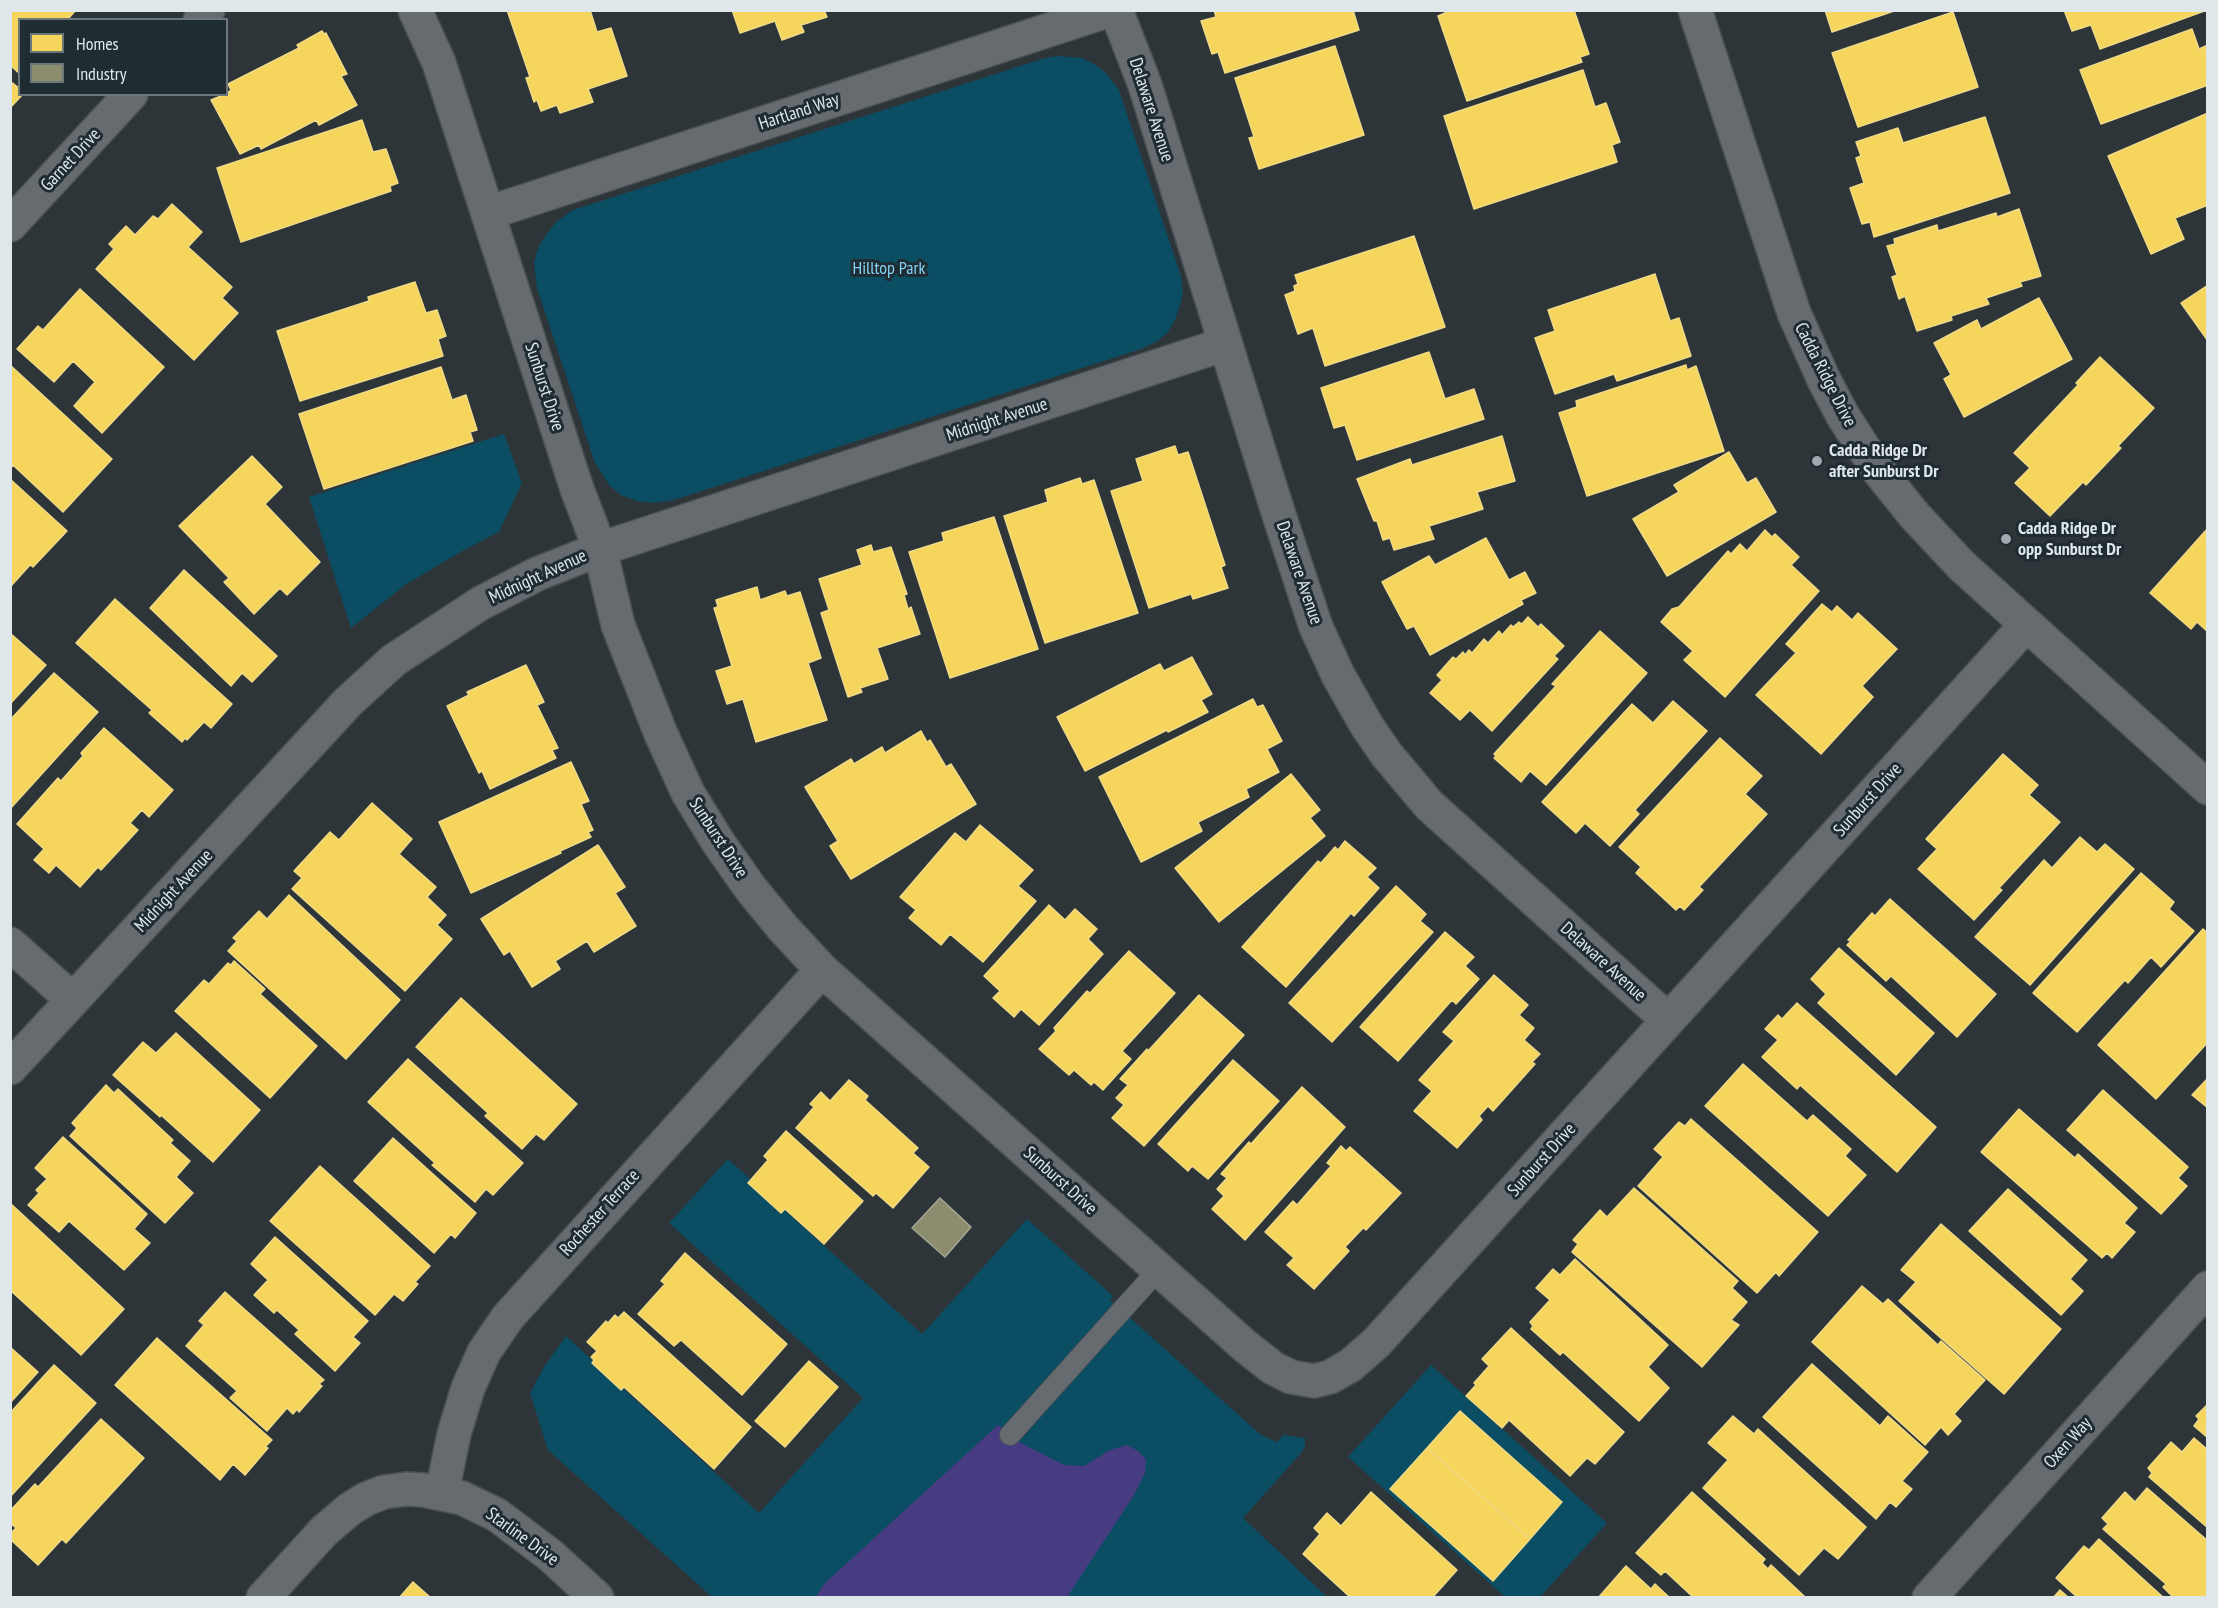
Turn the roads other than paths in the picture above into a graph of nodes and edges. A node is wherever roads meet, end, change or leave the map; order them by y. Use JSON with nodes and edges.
{"nodes":[{"id":1,"x":415,"y":10,"type":"edge"},
{"id":2,"x":1110,"y":10,"type":"edge"},
{"id":3,"x":1116,"y":10,"type":"edge"},
{"id":4,"x":1695,"y":10,"type":"edge"},
{"id":5,"x":129,"y":96,"type":"edge"},
{"id":6,"x":488,"y":213,"type":"junction"},
{"id":7,"x":10,"y":225,"type":"edge"},
{"id":8,"x":1226,"y":344,"type":"junction"},
{"id":9,"x":600,"y":549,"type":"junction"},
{"id":10,"x":2026,"y":625,"type":"junction"},
{"id":11,"x":2208,"y":788,"type":"edge"},
{"id":12,"x":10,"y":944,"type":"edge"},
{"id":13,"x":822,"y":970,"type":"junction"},
{"id":14,"x":73,"y":1000,"type":"junction"},
{"id":15,"x":1668,"y":1020,"type":"junction"},
{"id":16,"x":10,"y":1068,"type":"edge"},
{"id":17,"x":1159,"y":1269,"type":"junction"},
{"id":18,"x":2208,"y":1288,"type":"edge"},
{"id":19,"x":1010,"y":1435,"type":"dead end"},
{"id":20,"x":442,"y":1493,"type":"junction"},
{"id":21,"x":263,"y":1598,"type":"edge"},
{"id":22,"x":597,"y":1598,"type":"edge"},
{"id":23,"x":1929,"y":1598,"type":"edge"}],
"edges":[{"from":1,"to":6,"type":"street","name":"Sunburst Drive"},
{"from":2,"to":6,"type":"street","name":"Hartland Way"},
{"from":3,"to":8,"type":"street","name":"Delaware Avenue"},
{"from":4,"to":10,"type":"street","name":"Cadda Ridge Drive"},
{"from":5,"to":7,"type":"street","name":"Garnet Drive"},
{"from":6,"to":9,"type":"street","name":"Sunburst Drive"},
{"from":8,"to":9,"type":"street","name":"Midnight Avenue"},
{"from":8,"to":15,"type":"street","name":"Delaware Avenue"},
{"from":9,"to":13,"type":"street","name":"Sunburst Drive"},
{"from":9,"to":14,"type":"street","name":"Midnight Avenue"},
{"from":10,"to":11,"type":"street","name":"Cadda Ridge Drive"},
{"from":10,"to":15,"type":"street","name":"Sunburst Drive"},
{"from":12,"to":14,"type":"street"},
{"from":13,"to":17,"type":"street","name":"Sunburst Drive"},
{"from":13,"to":20,"type":"street","name":"Rochester Terrace"},
{"from":14,"to":16,"type":"street","name":"Midnight Avenue"},
{"from":15,"to":17,"type":"street","name":"Sunburst Drive"},
{"from":17,"to":19,"type":"lane"},
{"from":18,"to":23,"type":"street","name":"Oxen Way"},
{"from":20,"to":21,"type":"street","name":"Starline Drive"},
{"from":20,"to":22,"type":"street","name":"Starline Drive"}]}
